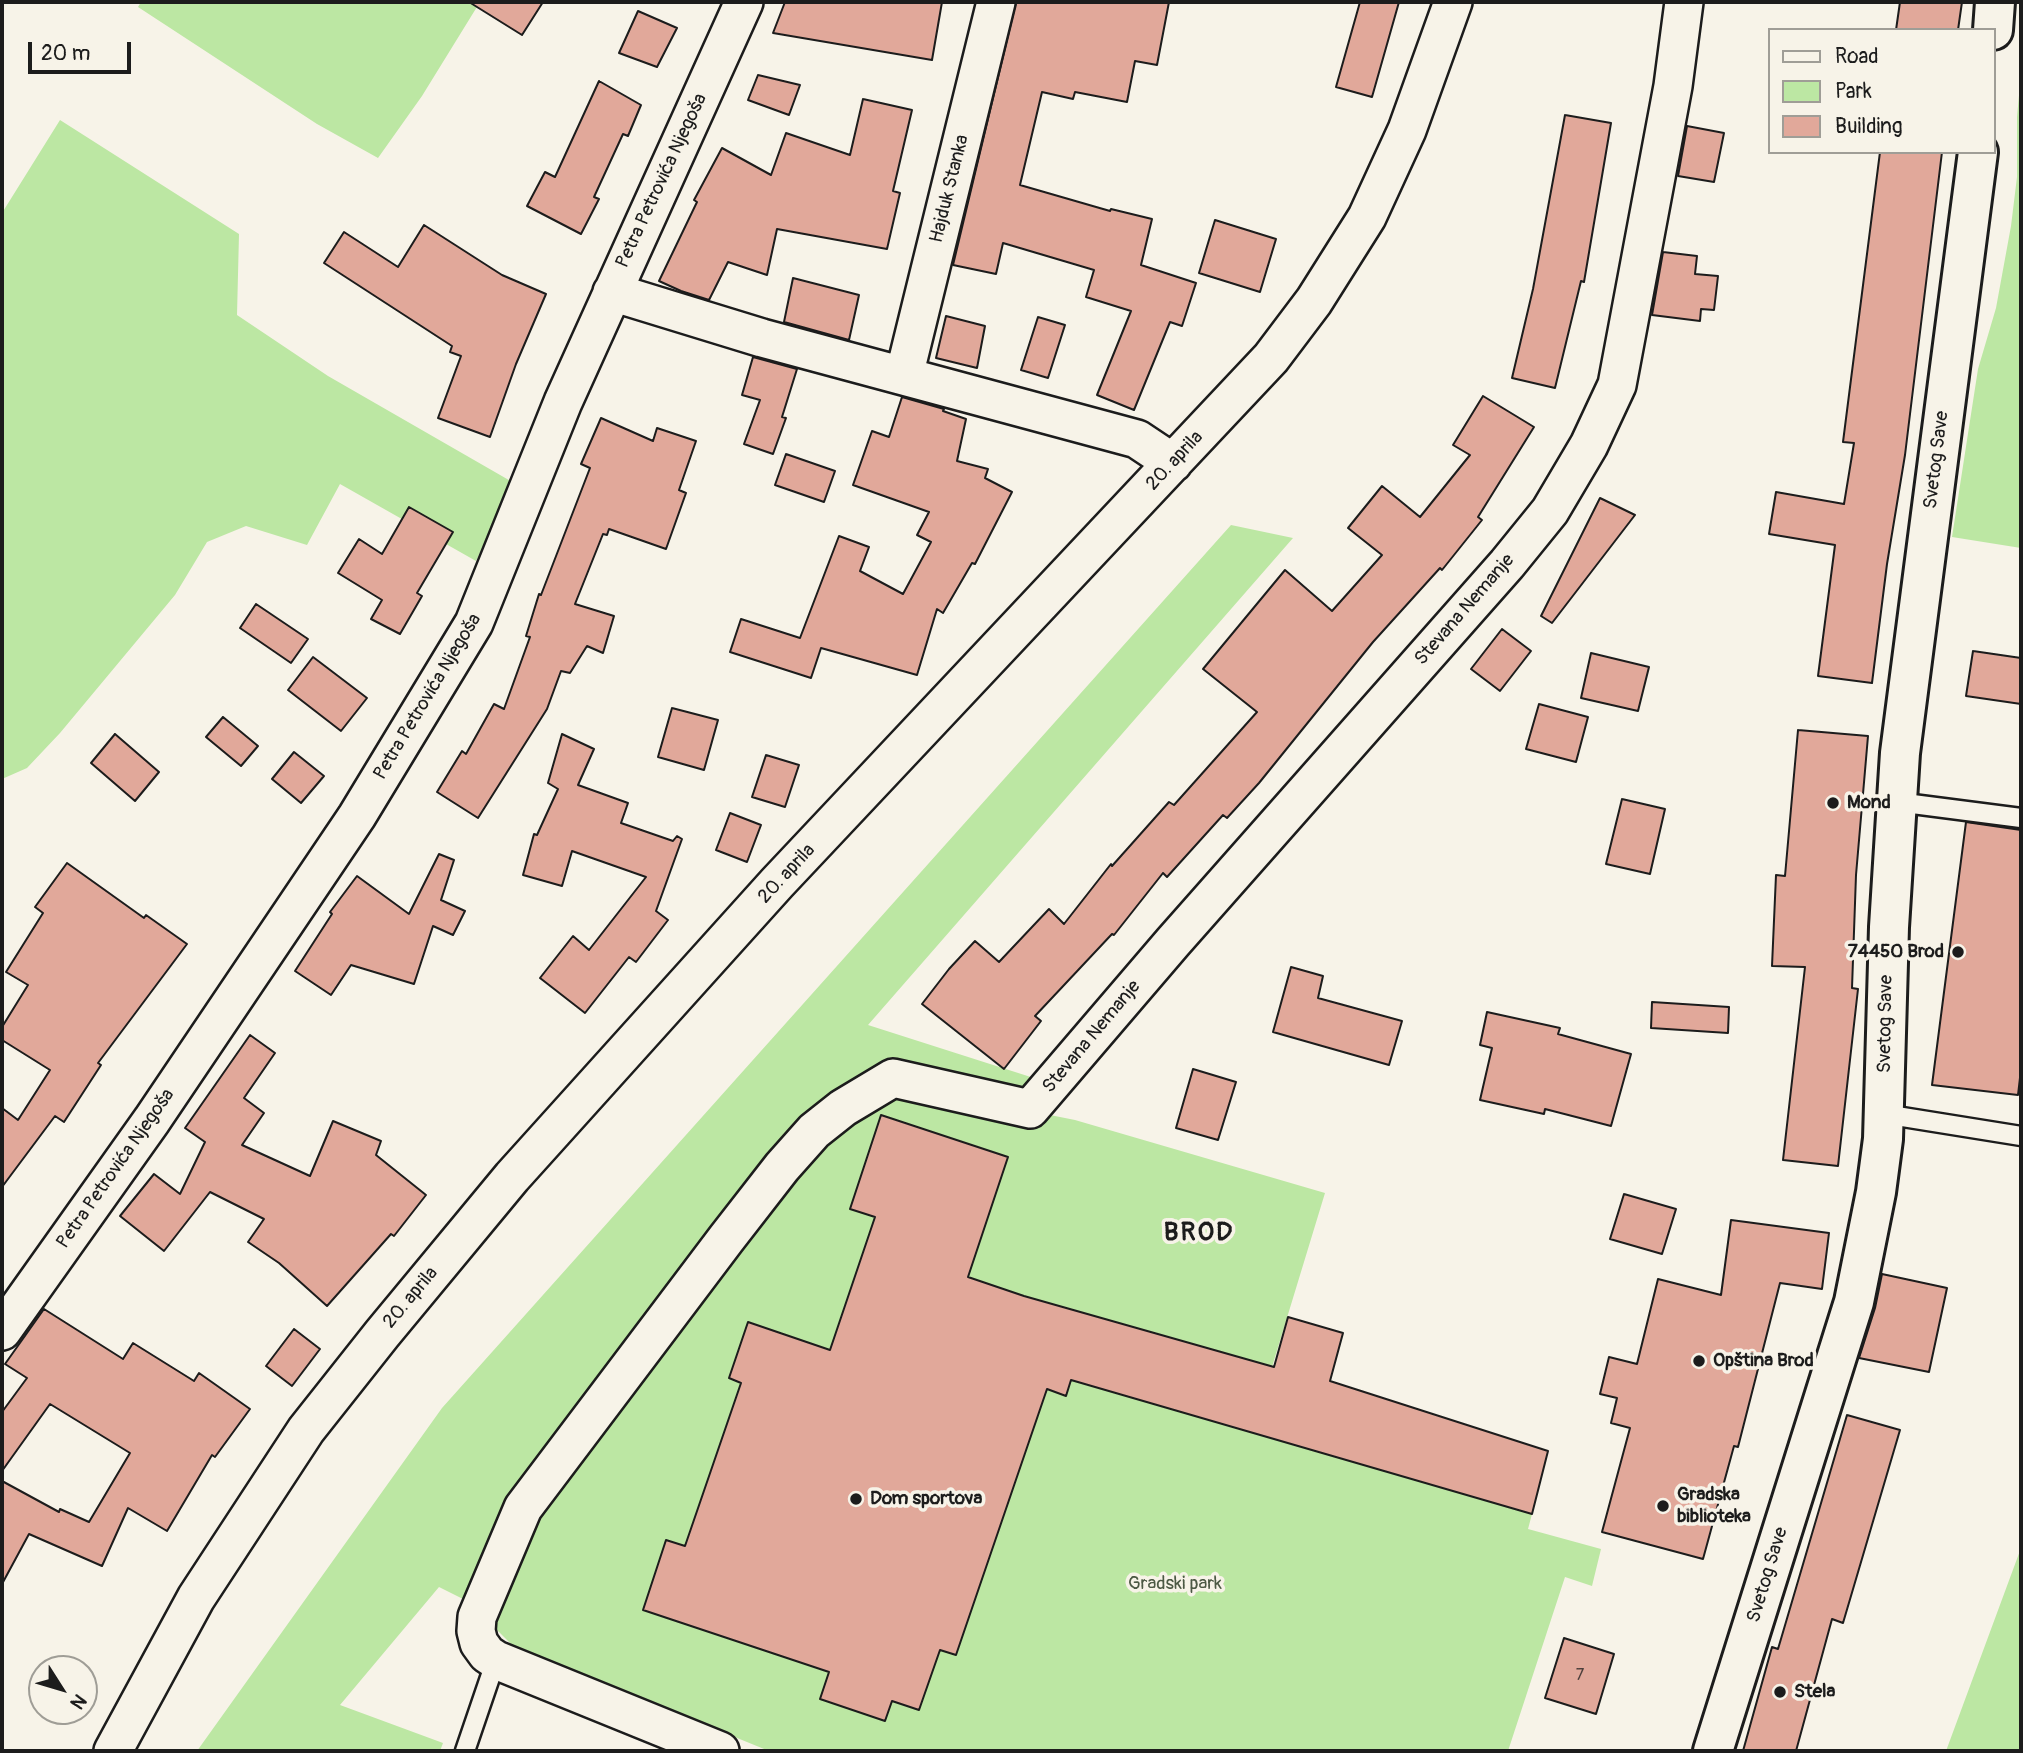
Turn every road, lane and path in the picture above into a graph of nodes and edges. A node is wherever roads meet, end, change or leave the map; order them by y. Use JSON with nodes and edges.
{"nodes":[{"id":1,"x":744,"y":2,"type":"edge"},
{"id":2,"x":996,"y":2,"type":"edge"},
{"id":3,"x":1453,"y":2,"type":"edge"},
{"id":4,"x":1685,"y":2,"type":"edge"},
{"id":5,"x":1995,"y":2,"type":"edge"},
{"id":6,"x":1993,"y":28,"type":"edge"},
{"id":7,"x":1978,"y":154,"type":"edge"},
{"id":8,"x":612,"y":292,"type":"junction"},
{"id":9,"x":904,"y":376,"type":"junction"},
{"id":10,"x":1173,"y":463,"type":"junction"},
{"id":11,"x":1897,"y":802,"type":"junction"},
{"id":12,"x":2021,"y":818,"type":"edge"},
{"id":13,"x":1884,"y":1114,"type":"junction"},
{"id":14,"x":2021,"y":1136,"type":"edge"},
{"id":15,"x":2,"y":1331,"type":"edge"},
{"id":16,"x":496,"y":1660,"type":"junction"},
{"id":17,"x":113,"y":1751,"type":"edge"},
{"id":18,"x":465,"y":1751,"type":"edge"},
{"id":19,"x":720,"y":1751,"type":"edge"},
{"id":20,"x":1713,"y":1751,"type":"edge"}],
"edges":[{"from":1,"to":8,"type":"street","name":"Petra Petrovića Njegoša"},
{"from":2,"to":9,"type":"street","name":"Hajduk Stanka"},
{"from":3,"to":10,"type":"street","name":"20. aprila"},
{"from":4,"to":16,"type":"street","name":"Stevana Nemanje"},
{"from":5,"to":6,"type":"street"},
{"from":7,"to":11,"type":"street","name":"Svetog Save"},
{"from":8,"to":9,"type":"street"},
{"from":8,"to":15,"type":"street","name":"Petra Petrovića Njegoša"},
{"from":9,"to":10,"type":"street"},
{"from":10,"to":17,"type":"street","name":"20. aprila"},
{"from":11,"to":12,"type":"lane"},
{"from":11,"to":13,"type":"street","name":"Svetog Save"},
{"from":13,"to":14,"type":"lane"},
{"from":13,"to":20,"type":"street","name":"Svetog Save"},
{"from":16,"to":18,"type":"lane"},
{"from":16,"to":19,"type":"street"}]}
